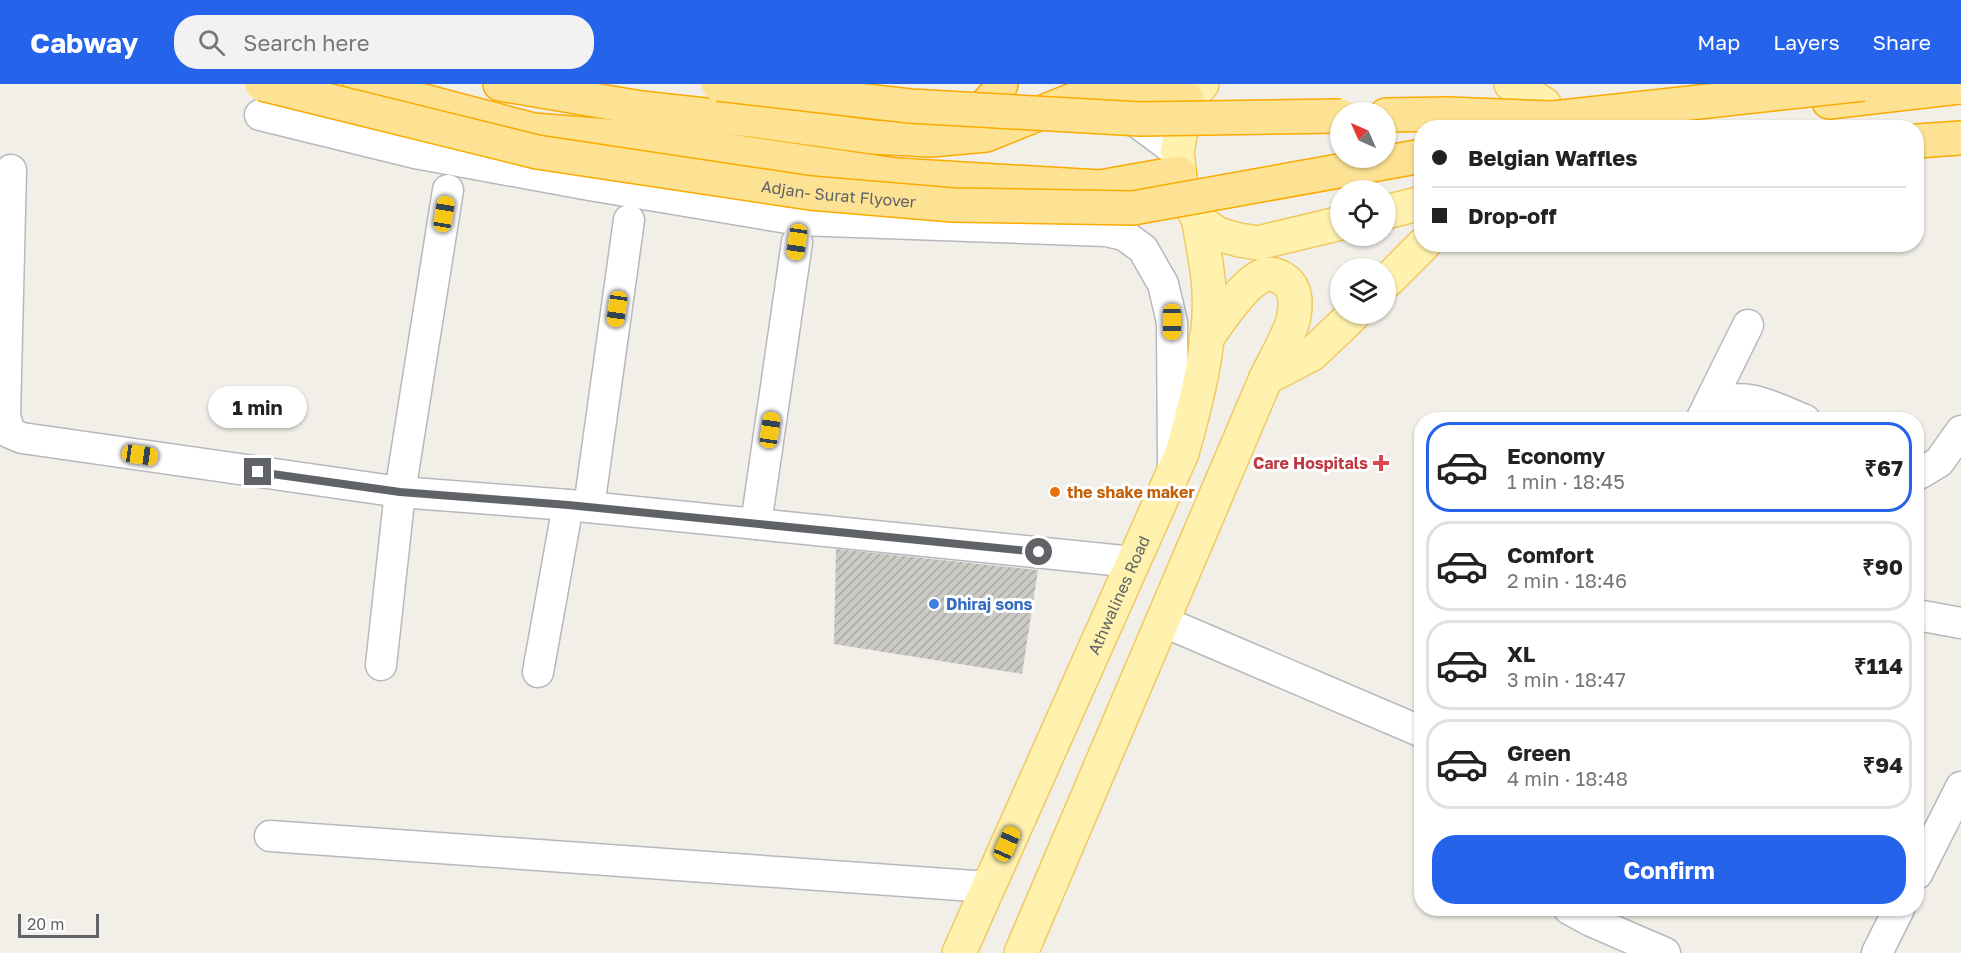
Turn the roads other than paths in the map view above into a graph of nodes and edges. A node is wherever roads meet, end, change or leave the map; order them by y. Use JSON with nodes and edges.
{"nodes":[{"id":1,"x":360,"y":84,"type":"edge"},
{"id":2,"x":500,"y":84,"type":"edge"},
{"id":3,"x":718,"y":84,"type":"edge"},
{"id":4,"x":1001,"y":84,"type":"edge"},
{"id":5,"x":1511,"y":84,"type":"edge"},
{"id":6,"x":1863,"y":84,"type":"edge"},
{"id":7,"x":1092,"y":87,"type":"edge"},
{"id":8,"x":1961,"y":87,"type":"edge"},
{"id":9,"x":1194,"y":92,"type":"edge"},
{"id":10,"x":261,"y":100,"type":"edge"},
{"id":11,"x":1396,"y":115,"type":"edge"},
{"id":12,"x":1330,"y":116,"type":"edge"},
{"id":13,"x":1541,"y":120,"type":"edge"},
{"id":14,"x":1679,"y":120,"type":"edge"},
{"id":15,"x":1961,"y":138,"type":"edge"},
{"id":16,"x":931,"y":141,"type":"junction"},
{"id":17,"x":1924,"y":141,"type":"edge"},
{"id":18,"x":1414,"y":157,"type":"edge"},
{"id":19,"x":1178,"y":163,"type":"junction"},
{"id":20,"x":10,"y":170,"type":"dead end"},
{"id":21,"x":448,"y":190,"type":"dead end"},
{"id":22,"x":1414,"y":205,"type":"edge"},
{"id":23,"x":1396,"y":210,"type":"edge"},
{"id":24,"x":629,"y":220,"type":"dead end"},
{"id":25,"x":1199,"y":221,"type":"junction"},
{"id":26,"x":1330,"y":226,"type":"edge"},
{"id":27,"x":797,"y":242,"type":"dead end"},
{"id":28,"x":1416,"y":252,"type":"edge"},
{"id":29,"x":1396,"y":272,"type":"edge"},
{"id":30,"x":1344,"y":324,"type":"edge"},
{"id":31,"x":1748,"y":325,"type":"dead end"},
{"id":32,"x":1206,"y":339,"type":"junction"},
{"id":33,"x":1266,"y":378,"type":"junction"},
{"id":34,"x":1705,"y":412,"type":"edge"},
{"id":35,"x":1785,"y":412,"type":"edge"},
{"id":36,"x":1961,"y":431,"type":"edge"},
{"id":37,"x":1173,"y":471,"type":"junction"},
{"id":38,"x":1924,"y":471,"type":"edge"},
{"id":39,"x":400,"y":492,"type":"junction"},
{"id":40,"x":579,"y":506,"type":"junction"},
{"id":41,"x":756,"y":524,"type":"junction"},
{"id":42,"x":1133,"y":562,"type":"junction"},
{"id":43,"x":1924,"y":616,"type":"edge"},
{"id":44,"x":1162,"y":621,"type":"junction"},
{"id":45,"x":1961,"y":623,"type":"edge"},
{"id":46,"x":381,"y":665,"type":"dead end"},
{"id":47,"x":538,"y":672,"type":"dead end"},
{"id":48,"x":1414,"y":729,"type":"edge"},
{"id":49,"x":1961,"y":787,"type":"edge"},
{"id":50,"x":270,"y":836,"type":"dead end"},
{"id":51,"x":1924,"y":860,"type":"edge"},
{"id":52,"x":988,"y":887,"type":"junction"},
{"id":53,"x":1582,"y":916,"type":"edge"},
{"id":54,"x":1896,"y":916,"type":"edge"},
{"id":55,"x":958,"y":953,"type":"edge"},
{"id":56,"x":1021,"y":953,"type":"edge"},
{"id":57,"x":1665,"y":953,"type":"edge"},
{"id":58,"x":1877,"y":953,"type":"edge"}],
"edges":[{"from":1,"to":19,"type":"highway"},
{"from":2,"to":16,"type":"highway"},
{"from":3,"to":12,"type":"highway","bridge":true},
{"from":4,"to":16,"type":"highway"},
{"from":5,"to":13,"type":"main road"},
{"from":6,"to":11,"type":"highway","bridge":true},
{"from":7,"to":9,"type":"highway"},
{"from":7,"to":16,"type":"highway"},
{"from":7,"to":19,"type":"street"},
{"from":8,"to":14,"type":"highway"},
{"from":9,"to":19,"type":"main road"},
{"from":10,"to":18,"type":"highway","name":"Adjan- Surat Flyover","bridge":true},
{"from":10,"to":37,"type":"street"},
{"from":15,"to":17,"type":"highway"},
{"from":19,"to":25,"type":"main road"},
{"from":20,"to":39,"type":"street"},
{"from":21,"to":39,"type":"street"},
{"from":22,"to":23,"type":"main road"},
{"from":24,"to":40,"type":"street"},
{"from":25,"to":26,"type":"main road"},
{"from":25,"to":32,"type":"main road","name":"Athwalines Road"},
{"from":27,"to":41,"type":"street"},
{"from":28,"to":29,"type":"main road"},
{"from":30,"to":33,"type":"main road"},
{"from":31,"to":34,"type":"street"},
{"from":32,"to":33,"type":"main road"},
{"from":32,"to":37,"type":"main road","name":"Athwalines Road"},
{"from":33,"to":44,"type":"main road"},
{"from":34,"to":35,"type":"street"},
{"from":36,"to":38,"type":"street"},
{"from":37,"to":42,"type":"main road","name":"Athwalines Road"},
{"from":39,"to":40,"type":"street"},
{"from":39,"to":46,"type":"street"},
{"from":40,"to":41,"type":"street"},
{"from":40,"to":47,"type":"street"},
{"from":41,"to":42,"type":"street"},
{"from":42,"to":52,"type":"main road","name":"Athwalines Road"},
{"from":43,"to":45,"type":"street"},
{"from":44,"to":48,"type":"street"},
{"from":44,"to":56,"type":"main road"},
{"from":49,"to":51,"type":"street"},
{"from":50,"to":52,"type":"street"},
{"from":52,"to":55,"type":"main road","name":"Athwalines Road"},
{"from":53,"to":57,"type":"street"},
{"from":54,"to":58,"type":"street"}]}
